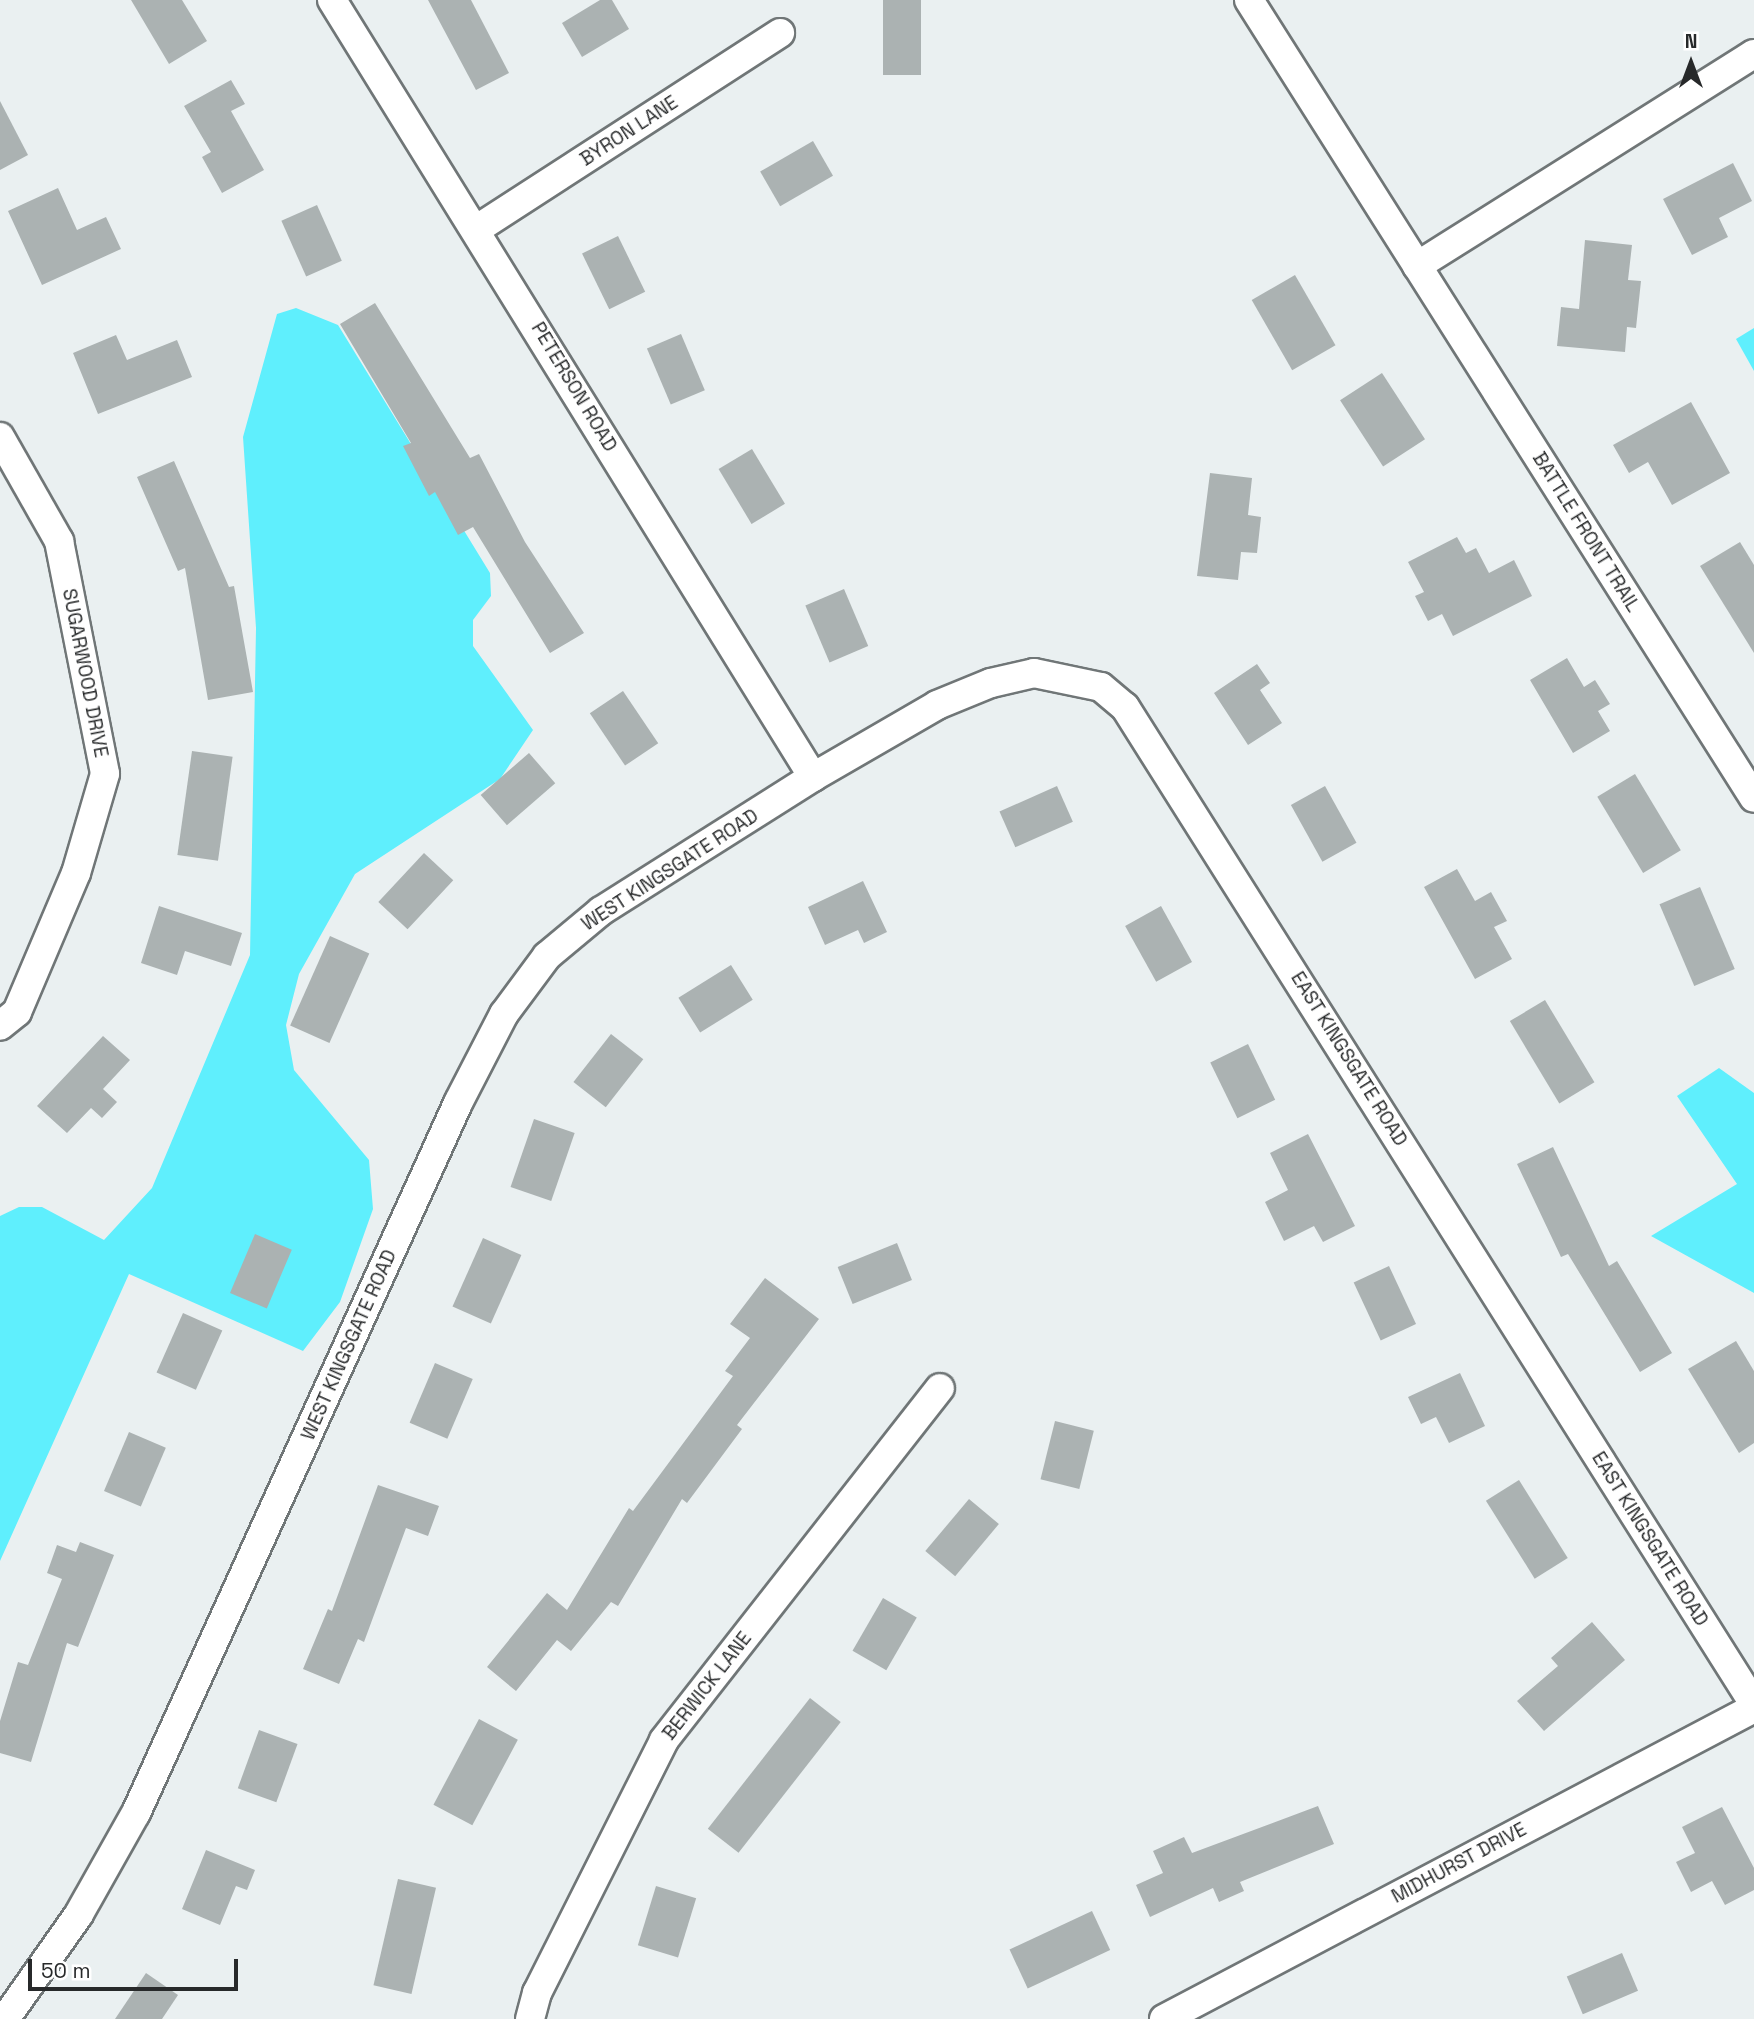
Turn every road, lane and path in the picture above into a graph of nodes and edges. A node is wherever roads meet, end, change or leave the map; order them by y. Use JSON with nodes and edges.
{"nodes":[{"id":1,"x":332,"y":0,"type":"edge"},
{"id":2,"x":1249,"y":0,"type":"edge"},
{"id":3,"x":780,"y":33,"type":"dead end"},
{"id":4,"x":1754,"y":54,"type":"edge"},
{"id":5,"x":477,"y":229,"type":"junction"},
{"id":6,"x":1417,"y":267,"type":"junction"},
{"id":7,"x":0,"y":437,"type":"edge"},
{"id":8,"x":813,"y":777,"type":"junction"},
{"id":9,"x":1754,"y":798,"type":"edge"},
{"id":10,"x":0,"y":1026,"type":"edge"},
{"id":11,"x":940,"y":1388,"type":"dead end"},
{"id":12,"x":1754,"y":1706,"type":"edge"},
{"id":13,"x":5,"y":2019,"type":"edge"},
{"id":14,"x":530,"y":2019,"type":"edge"},
{"id":15,"x":1164,"y":2019,"type":"edge"}],
"edges":[{"from":1,"to":5,"type":"street","name":"PETERSON ROAD"},
{"from":2,"to":6,"type":"street","name":"BATTLE FRONT TRAIL"},
{"from":3,"to":5,"type":"street","name":"BYRON LANE"},
{"from":4,"to":6,"type":"street"},
{"from":5,"to":8,"type":"street","name":"PETERSON ROAD"},
{"from":6,"to":9,"type":"street","name":"BATTLE FRONT TRAIL"},
{"from":7,"to":10,"type":"street","name":"SUGARWOOD DRIVE"},
{"from":8,"to":12,"type":"street","name":"EAST KINGSGATE ROAD"},
{"from":8,"to":13,"type":"street","name":"WEST KINGSGATE ROAD"},
{"from":11,"to":14,"type":"street","name":"BERWICK LANE"},
{"from":12,"to":15,"type":"street","name":"MIDHURST DRIVE"}]}
